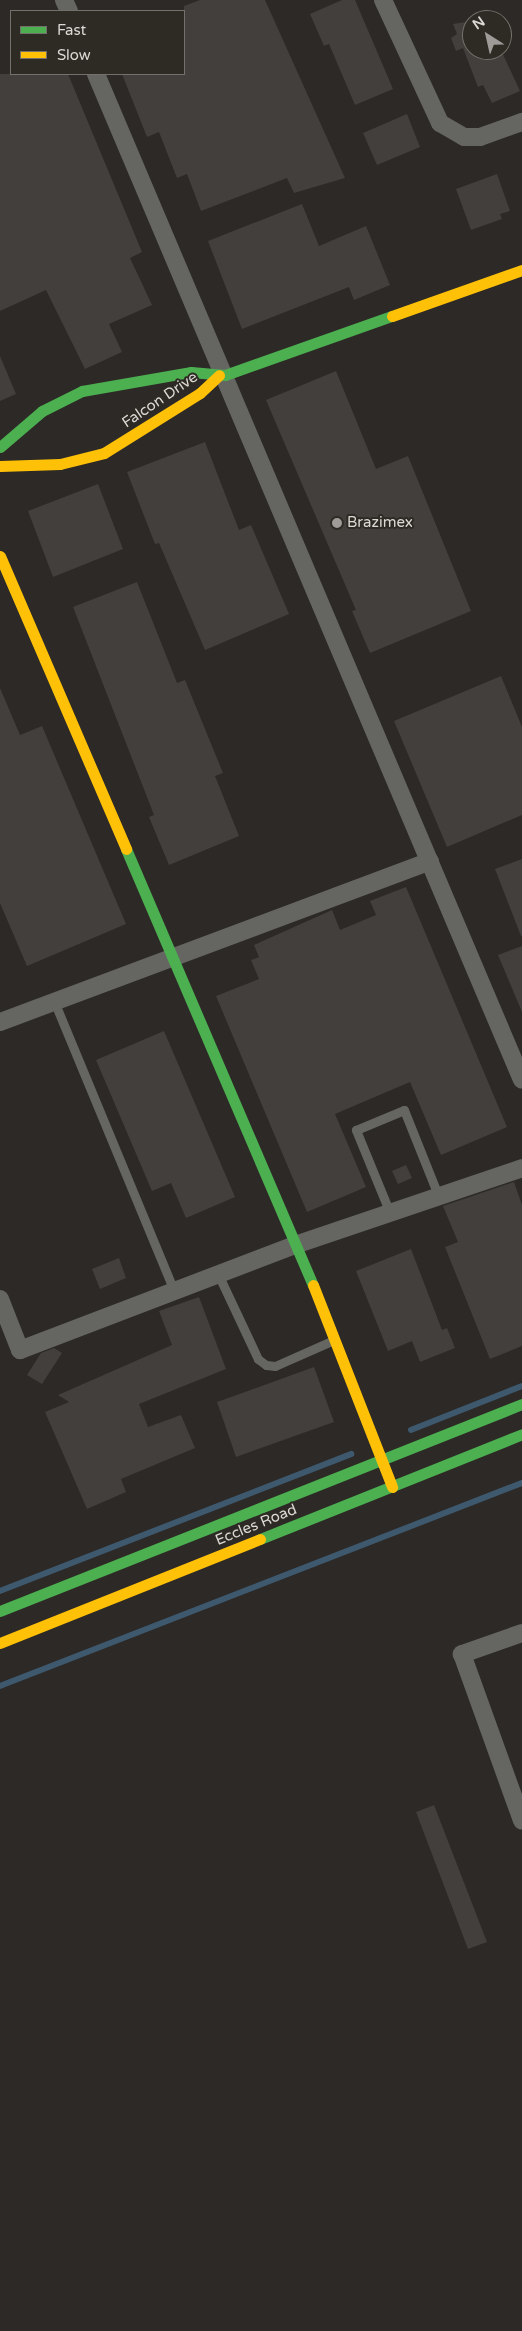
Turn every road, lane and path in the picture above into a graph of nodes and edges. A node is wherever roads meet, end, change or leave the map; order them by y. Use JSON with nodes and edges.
{"nodes":[{"id":1,"x":389,"y":2,"type":"edge"},
{"id":2,"x":96,"y":75,"type":"edge"},
{"id":3,"x":522,"y":122,"type":"edge"},
{"id":4,"x":522,"y":270,"type":"edge"},
{"id":5,"x":222,"y":375,"type":"junction"},
{"id":6,"x":0,"y":447,"type":"edge"},
{"id":7,"x":0,"y":466,"type":"edge"},
{"id":8,"x":0,"y":556,"type":"edge"},
{"id":9,"x":430,"y":861,"type":"junction"},
{"id":10,"x":171,"y":958,"type":"junction"},
{"id":11,"x":54,"y":1002,"type":"junction"},
{"id":12,"x":0,"y":1022,"type":"edge"},
{"id":13,"x":522,"y":1080,"type":"edge"},
{"id":14,"x":522,"y":1168,"type":"edge"},
{"id":15,"x":438,"y":1195,"type":"junction"},
{"id":16,"x":390,"y":1213,"type":"junction"},
{"id":17,"x":296,"y":1245,"type":"junction"},
{"id":18,"x":218,"y":1274,"type":"junction"},
{"id":19,"x":174,"y":1291,"type":"junction"},
{"id":20,"x":0,"y":1299,"type":"edge"},
{"id":21,"x":6,"y":1330,"type":"edge"},
{"id":22,"x":336,"y":1339,"type":"junction"},
{"id":23,"x":522,"y":1404,"type":"edge"},
{"id":24,"x":522,"y":1434,"type":"edge"},
{"id":25,"x":382,"y":1461,"type":"junction"},
{"id":26,"x":392,"y":1487,"type":"junction"},
{"id":27,"x":0,"y":1612,"type":"edge"},
{"id":28,"x":522,"y":1633,"type":"edge"},
{"id":29,"x":0,"y":1643,"type":"edge"},
{"id":30,"x":522,"y":1821,"type":"edge"}],
"edges":[{"from":1,"to":3,"type":"street"},
{"from":2,"to":5,"type":"street"},
{"from":4,"to":5,"type":"street","name":"Falcon Drive"},
{"from":5,"to":6,"type":"street","name":"Falcon Drive"},
{"from":5,"to":7,"type":"street","name":"Falcon Drive"},
{"from":5,"to":9,"type":"street"},
{"from":8,"to":10,"type":"street"},
{"from":9,"to":10,"type":"street"},
{"from":9,"to":13,"type":"street"},
{"from":10,"to":11,"type":"street"},
{"from":10,"to":17,"type":"street"},
{"from":11,"to":12,"type":"street"},
{"from":11,"to":19,"type":"lane"},
{"from":14,"to":15,"type":"street"},
{"from":15,"to":16,"type":"street"},
{"from":15,"to":16,"type":"lane"},
{"from":16,"to":17,"type":"street"},
{"from":17,"to":18,"type":"street"},
{"from":17,"to":22,"type":"street"},
{"from":18,"to":19,"type":"street"},
{"from":18,"to":22,"type":"lane"},
{"from":19,"to":21,"type":"street"},
{"from":20,"to":21,"type":"street"},
{"from":22,"to":25,"type":"street"},
{"from":23,"to":25,"type":"street","name":"Eccles Road"},
{"from":24,"to":26,"type":"street","name":"Eccles Road"},
{"from":25,"to":26,"type":"street"},
{"from":25,"to":27,"type":"street","name":"Eccles Road"},
{"from":26,"to":29,"type":"street","name":"Eccles Road"},
{"from":28,"to":30,"type":"street"}]}
